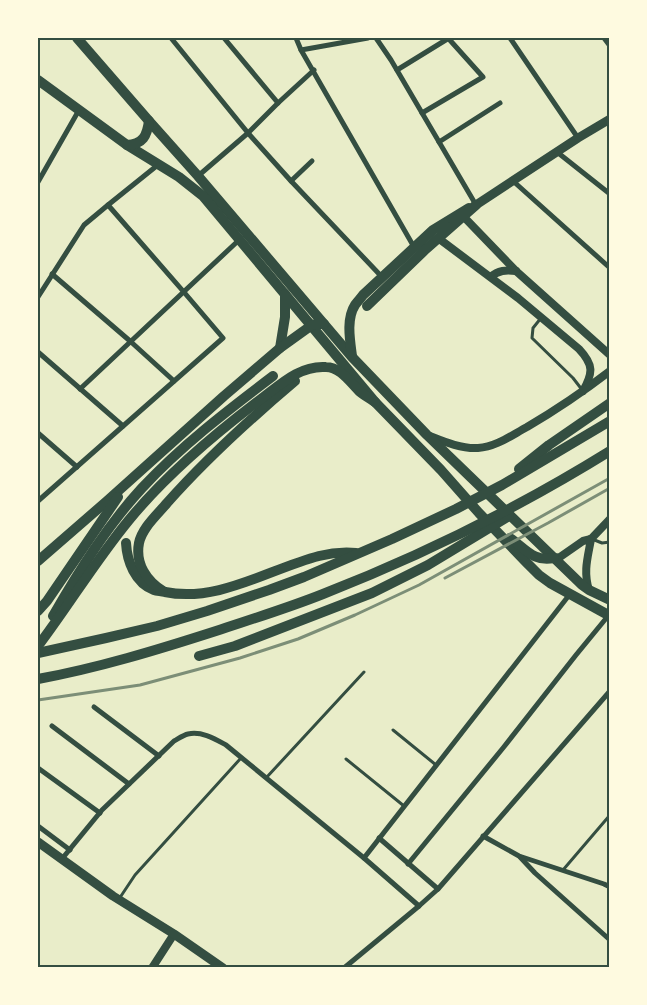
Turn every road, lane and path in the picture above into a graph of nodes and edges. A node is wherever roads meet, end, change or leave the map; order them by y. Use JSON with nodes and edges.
{"nodes":[{"id":1,"x":78,"y":38,"type":"edge"},
{"id":2,"x":171,"y":38,"type":"edge"},
{"id":3,"x":224,"y":38,"type":"edge"},
{"id":4,"x":296,"y":38,"type":"edge"},
{"id":5,"x":368,"y":38,"type":"edge"},
{"id":6,"x":376,"y":38,"type":"edge"},
{"id":7,"x":448,"y":38,"type":"edge"},
{"id":8,"x":510,"y":38,"type":"edge"},
{"id":9,"x":604,"y":38,"type":"edge"},
{"id":10,"x":610,"y":46,"type":"edge"},
{"id":11,"x":302,"y":50,"type":"junction"},
{"id":12,"x":314,"y":70,"type":"junction"},
{"id":13,"x":397,"y":70,"type":"junction"},
{"id":14,"x":38,"y":80,"type":"edge"},
{"id":15,"x":278,"y":103,"type":"junction"},
{"id":16,"x":500,"y":103,"type":"dead end"},
{"id":17,"x":80,"y":110,"type":"junction"},
{"id":18,"x":422,"y":113,"type":"junction"},
{"id":19,"x":610,"y":119,"type":"edge"},
{"id":20,"x":149,"y":121,"type":"junction"},
{"id":21,"x":248,"y":133,"type":"junction"},
{"id":22,"x":578,"y":138,"type":"junction"},
{"id":23,"x":439,"y":142,"type":"junction"},
{"id":24,"x":128,"y":145,"type":"junction"},
{"id":25,"x":556,"y":152,"type":"junction"},
{"id":26,"x":312,"y":161,"type":"dead end"},
{"id":27,"x":159,"y":164,"type":"junction"},
{"id":28,"x":198,"y":176,"type":"junction"},
{"id":29,"x":291,"y":181,"type":"junction"},
{"id":30,"x":513,"y":181,"type":"junction"},
{"id":31,"x":38,"y":182,"type":"edge"},
{"id":32,"x":610,"y":194,"type":"edge"},
{"id":33,"x":108,"y":205,"type":"junction"},
{"id":34,"x":476,"y":205,"type":"junction"},
{"id":35,"x":463,"y":216,"type":"junction"},
{"id":36,"x":438,"y":238,"type":"junction"},
{"id":37,"x":240,"y":239,"type":"junction"},
{"id":38,"x":414,"y":247,"type":"junction"},
{"id":39,"x":610,"y":268,"type":"edge"},
{"id":40,"x":516,"y":271,"type":"junction"},
{"id":41,"x":52,"y":274,"type":"junction"},
{"id":42,"x":382,"y":277,"type":"junction"},
{"id":43,"x":490,"y":278,"type":"junction"},
{"id":44,"x":184,"y":291,"type":"junction"},
{"id":45,"x":285,"y":294,"type":"junction"},
{"id":46,"x":38,"y":297,"type":"edge"},
{"id":47,"x":367,"y":306,"type":"dead end"},
{"id":48,"x":542,"y":318,"type":"junction"},
{"id":49,"x":324,"y":324,"type":"junction"},
{"id":50,"x":312,"y":326,"type":"junction"},
{"id":51,"x":130,"y":341,"type":"junction"},
{"id":52,"x":280,"y":348,"type":"junction"},
{"id":53,"x":38,"y":352,"type":"edge"},
{"id":54,"x":610,"y":355,"type":"edge"},
{"id":55,"x":352,"y":358,"type":"junction"},
{"id":56,"x":318,"y":367,"type":"junction"},
{"id":57,"x":610,"y":371,"type":"edge"},
{"id":58,"x":273,"y":376,"type":"dead end"},
{"id":59,"x":174,"y":381,"type":"junction"},
{"id":60,"x":80,"y":389,"type":"junction"},
{"id":61,"x":583,"y":391,"type":"junction"},
{"id":62,"x":375,"y":402,"type":"junction"},
{"id":63,"x":610,"y":403,"type":"edge"},
{"id":64,"x":610,"y":421,"type":"edge"},
{"id":65,"x":123,"y":426,"type":"junction"},
{"id":66,"x":38,"y":433,"type":"edge"},
{"id":67,"x":427,"y":435,"type":"junction"},
{"id":68,"x":610,"y":451,"type":"edge"},
{"id":69,"x":150,"y":461,"type":"junction"},
{"id":70,"x":76,"y":467,"type":"junction"},
{"id":71,"x":502,"y":485,"type":"junction"},
{"id":72,"x":540,"y":493,"type":"junction"},
{"id":73,"x":38,"y":501,"type":"edge"},
{"id":74,"x":610,"y":519,"type":"edge"},
{"id":75,"x":591,"y":539,"type":"junction"},
{"id":76,"x":610,"y":542,"type":"edge"},
{"id":77,"x":126,"y":543,"type":"dead end"},
{"id":78,"x":522,"y":552,"type":"junction"},
{"id":79,"x":360,"y":553,"type":"junction"},
{"id":80,"x":554,"y":558,"type":"junction"},
{"id":81,"x":38,"y":561,"type":"edge"},
{"id":82,"x":589,"y":590,"type":"junction"},
{"id":83,"x":163,"y":591,"type":"junction"},
{"id":84,"x":570,"y":594,"type":"junction"},
{"id":85,"x":610,"y":600,"type":"edge"},
{"id":86,"x":38,"y":612,"type":"edge"},
{"id":87,"x":609,"y":616,"type":"edge"},
{"id":88,"x":38,"y":646,"type":"edge"},
{"id":89,"x":38,"y":653,"type":"edge"},
{"id":90,"x":199,"y":656,"type":"dead end"},
{"id":91,"x":364,"y":672,"type":"dead end"},
{"id":92,"x":38,"y":679,"type":"edge"},
{"id":93,"x":610,"y":691,"type":"edge"},
{"id":94,"x":94,"y":707,"type":"dead end"},
{"id":95,"x":52,"y":726,"type":"dead end"},
{"id":96,"x":393,"y":730,"type":"dead end"},
{"id":97,"x":159,"y":756,"type":"junction"},
{"id":98,"x":241,"y":758,"type":"junction"},
{"id":99,"x":346,"y":759,"type":"dead end"},
{"id":100,"x":436,"y":765,"type":"junction"},
{"id":101,"x":38,"y":768,"type":"edge"},
{"id":102,"x":266,"y":778,"type":"junction"},
{"id":103,"x":129,"y":784,"type":"junction"},
{"id":104,"x":404,"y":806,"type":"junction"},
{"id":105,"x":100,"y":812,"type":"junction"},
{"id":106,"x":610,"y":815,"type":"edge"},
{"id":107,"x":38,"y":826,"type":"edge"},
{"id":108,"x":483,"y":836,"type":"junction"},
{"id":109,"x":379,"y":838,"type":"junction"},
{"id":110,"x":38,"y":842,"type":"edge"},
{"id":111,"x":70,"y":850,"type":"junction"},
{"id":112,"x":519,"y":856,"type":"junction"},
{"id":113,"x":364,"y":858,"type":"junction"},
{"id":114,"x":62,"y":860,"type":"junction"},
{"id":115,"x":408,"y":864,"type":"junction"},
{"id":116,"x":563,"y":870,"type":"junction"},
{"id":117,"x":610,"y":886,"type":"edge"},
{"id":118,"x":438,"y":889,"type":"junction"},
{"id":119,"x":119,"y":900,"type":"junction"},
{"id":120,"x":419,"y":906,"type":"junction"},
{"id":121,"x":174,"y":934,"type":"junction"},
{"id":122,"x":610,"y":940,"type":"edge"},
{"id":123,"x":152,"y":968,"type":"edge"},
{"id":124,"x":222,"y":968,"type":"edge"},
{"id":125,"x":344,"y":968,"type":"edge"}],
"edges":[{"from":1,"to":20,"type":"main road"},
{"from":2,"to":21,"type":"street"},
{"from":3,"to":15,"type":"street"},
{"from":4,"to":11,"type":"street"},
{"from":5,"to":11,"type":"street"},
{"from":6,"to":13,"type":"street"},
{"from":7,"to":13,"type":"street"},
{"from":7,"to":18,"type":"street"},
{"from":8,"to":22,"type":"street"},
{"from":9,"to":10,"type":"street"},
{"from":11,"to":12,"type":"street"},
{"from":12,"to":15,"type":"street"},
{"from":12,"to":38,"type":"street"},
{"from":13,"to":18,"type":"street"},
{"from":14,"to":17,"type":"main road"},
{"from":15,"to":21,"type":"street"},
{"from":16,"to":23,"type":"street"},
{"from":17,"to":24,"type":"main road"},
{"from":17,"to":31,"type":"street"},
{"from":18,"to":23,"type":"street"},
{"from":19,"to":22,"type":"main road"},
{"from":20,"to":24,"type":"main road"},
{"from":20,"to":28,"type":"main road"},
{"from":21,"to":28,"type":"street"},
{"from":21,"to":29,"type":"street"},
{"from":22,"to":25,"type":"main road"},
{"from":23,"to":34,"type":"street"},
{"from":24,"to":27,"type":"main road"},
{"from":25,"to":30,"type":"main road"},
{"from":25,"to":32,"type":"street"},
{"from":26,"to":29,"type":"street"},
{"from":27,"to":33,"type":"street"},
{"from":27,"to":37,"type":"main road"},
{"from":28,"to":49,"type":"main road"},
{"from":29,"to":42,"type":"street"},
{"from":30,"to":34,"type":"main road"},
{"from":30,"to":39,"type":"street"},
{"from":33,"to":41,"type":"street"},
{"from":33,"to":44,"type":"street"},
{"from":34,"to":35,"type":"main road"},
{"from":34,"to":38,"type":"main road"},
{"from":35,"to":36,"type":"main road"},
{"from":35,"to":40,"type":"street"},
{"from":36,"to":43,"type":"street"},
{"from":36,"to":47,"type":"main road"},
{"from":37,"to":44,"type":"street"},
{"from":37,"to":45,"type":"main road"},
{"from":38,"to":42,"type":"main road"},
{"from":40,"to":43,"type":"street"},
{"from":40,"to":54,"type":"street"},
{"from":41,"to":46,"type":"street"},
{"from":41,"to":51,"type":"street"},
{"from":42,"to":55,"type":"main road"},
{"from":43,"to":48,"type":"street"},
{"from":44,"to":51,"type":"street"},
{"from":44,"to":59,"type":"street"},
{"from":45,"to":50,"type":"main road"},
{"from":45,"to":52,"type":"main road"},
{"from":48,"to":61,"type":"street"},
{"from":48,"to":61,"type":"lane"},
{"from":49,"to":50,"type":"main road"},
{"from":49,"to":55,"type":"main road"},
{"from":50,"to":52,"type":"main road"},
{"from":50,"to":62,"type":"main road"},
{"from":51,"to":59,"type":"street"},
{"from":51,"to":60,"type":"street"},
{"from":52,"to":69,"type":"main road"},
{"from":53,"to":60,"type":"street"},
{"from":55,"to":67,"type":"main road"},
{"from":56,"to":62,"type":"main road"},
{"from":56,"to":83,"type":"main road"},
{"from":56,"to":88,"type":"main road"},
{"from":57,"to":61,"type":"street"},
{"from":58,"to":88,"type":"main road"},
{"from":59,"to":65,"type":"street"},
{"from":60,"to":65,"type":"street"},
{"from":61,"to":67,"type":"street"},
{"from":62,"to":78,"type":"main road"},
{"from":63,"to":71,"type":"main road"},
{"from":64,"to":71,"type":"main road"},
{"from":65,"to":70,"type":"street"},
{"from":66,"to":70,"type":"street"},
{"from":67,"to":80,"type":"main road"},
{"from":68,"to":72,"type":"main road"},
{"from":69,"to":81,"type":"main road"},
{"from":69,"to":86,"type":"main road"},
{"from":70,"to":73,"type":"street"},
{"from":71,"to":79,"type":"main road"},
{"from":72,"to":90,"type":"main road"},
{"from":72,"to":92,"type":"main road"},
{"from":74,"to":75,"type":"street"},
{"from":75,"to":76,"type":"lane"},
{"from":75,"to":80,"type":"street"},
{"from":75,"to":82,"type":"street"},
{"from":77,"to":83,"type":"main road"},
{"from":78,"to":80,"type":"main road"},
{"from":78,"to":84,"type":"main road"},
{"from":79,"to":83,"type":"main road"},
{"from":79,"to":89,"type":"main road"},
{"from":80,"to":82,"type":"main road"},
{"from":82,"to":85,"type":"main road"},
{"from":84,"to":87,"type":"main road"},
{"from":84,"to":100,"type":"street"},
{"from":87,"to":115,"type":"street"},
{"from":91,"to":102,"type":"lane"},
{"from":93,"to":108,"type":"street"},
{"from":94,"to":97,"type":"street"},
{"from":95,"to":103,"type":"street"},
{"from":96,"to":100,"type":"lane"},
{"from":97,"to":98,"type":"street"},
{"from":97,"to":103,"type":"street"},
{"from":98,"to":102,"type":"street"},
{"from":98,"to":119,"type":"lane"},
{"from":99,"to":104,"type":"lane"},
{"from":100,"to":104,"type":"street"},
{"from":101,"to":105,"type":"street"},
{"from":102,"to":113,"type":"street"},
{"from":103,"to":105,"type":"street"},
{"from":104,"to":109,"type":"street"},
{"from":105,"to":111,"type":"street"},
{"from":106,"to":116,"type":"lane"},
{"from":107,"to":111,"type":"street"},
{"from":108,"to":112,"type":"street"},
{"from":108,"to":118,"type":"street"},
{"from":109,"to":113,"type":"street"},
{"from":109,"to":115,"type":"street"},
{"from":110,"to":114,"type":"main road"},
{"from":111,"to":114,"type":"street"},
{"from":112,"to":116,"type":"street"},
{"from":112,"to":122,"type":"street"},
{"from":113,"to":120,"type":"street"},
{"from":114,"to":119,"type":"main road"},
{"from":115,"to":118,"type":"street"},
{"from":116,"to":117,"type":"street"},
{"from":118,"to":120,"type":"street"},
{"from":119,"to":121,"type":"main road"},
{"from":120,"to":125,"type":"street"},
{"from":121,"to":123,"type":"street"},
{"from":121,"to":124,"type":"main road"}]}
